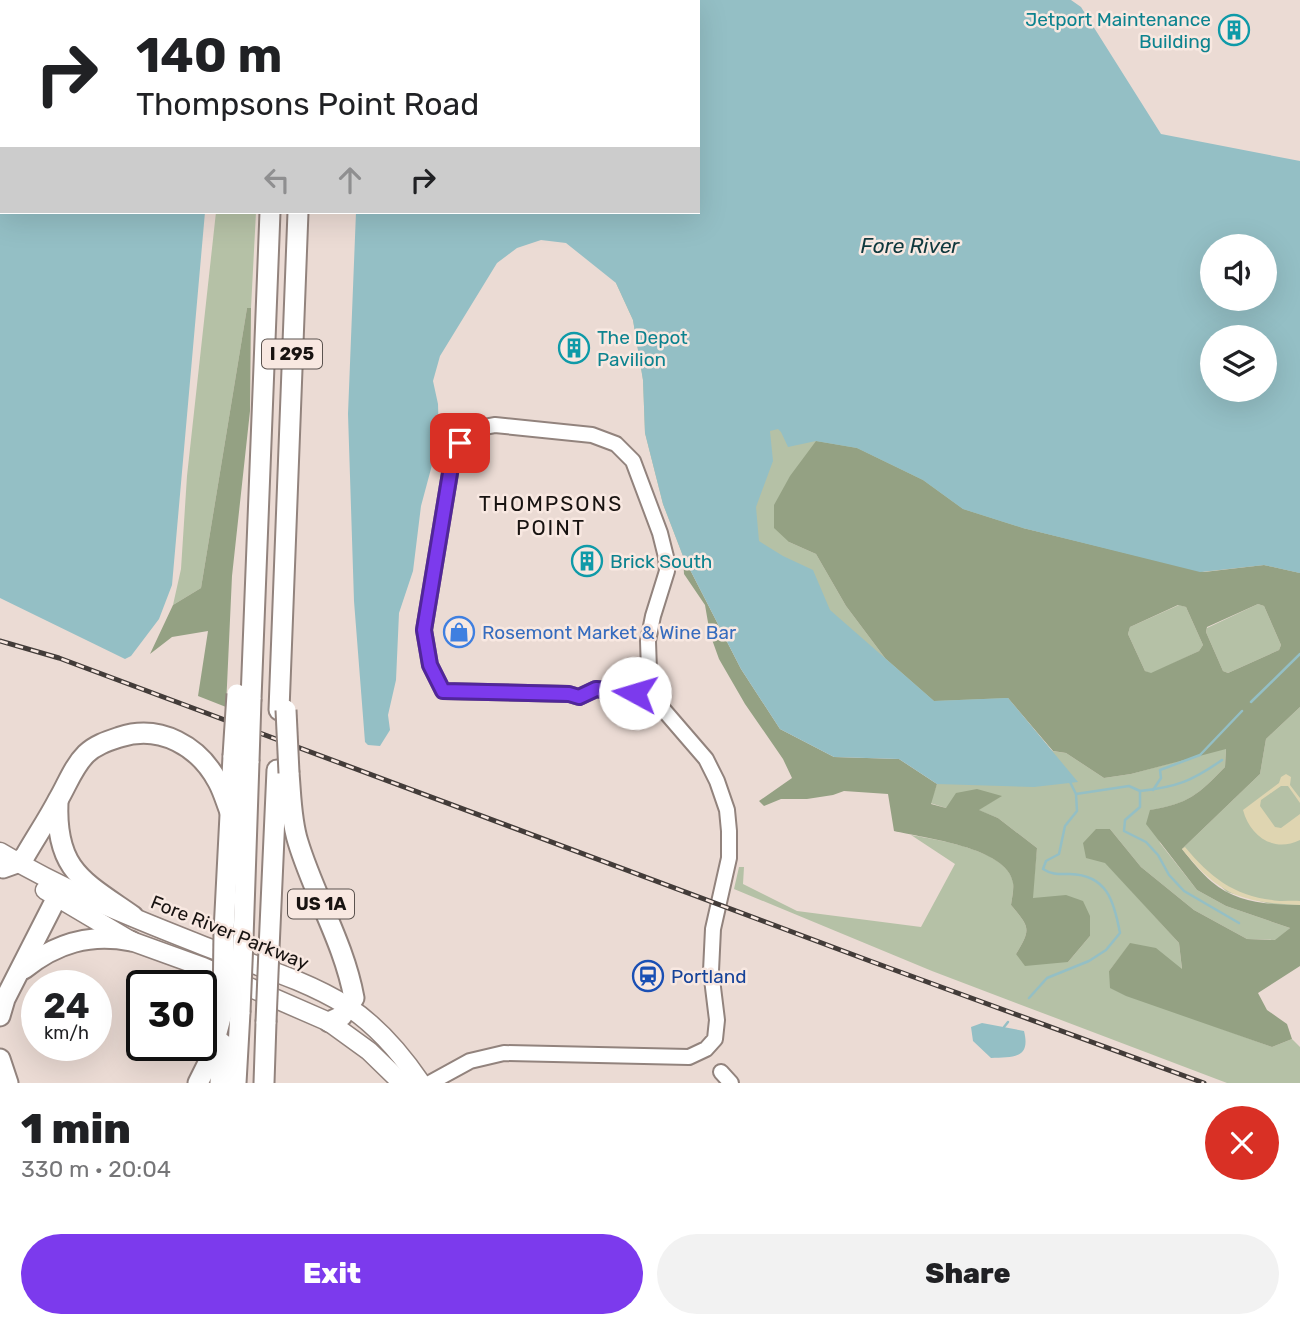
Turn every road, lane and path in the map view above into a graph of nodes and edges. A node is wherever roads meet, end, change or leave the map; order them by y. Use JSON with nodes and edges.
{"nodes":[{"id":1,"x":270,"y":214,"type":"edge"},
{"id":2,"x":298,"y":214,"type":"edge"},
{"id":3,"x":282,"y":633,"type":"joint"},
{"id":4,"x":656,"y":696,"type":"junction"},
{"id":5,"x":241,"y":759,"type":"junction"},
{"id":6,"x":283,"y":771,"type":"junction"},
{"id":7,"x":58,"y":800,"type":"junction"},
{"id":8,"x":230,"y":812,"type":"junction"},
{"id":9,"x":5,"y":862,"type":"edge"},
{"id":10,"x":58,"y":891,"type":"junction"},
{"id":11,"x":133,"y":916,"type":"junction"},
{"id":12,"x":233,"y":935,"type":"junction"},
{"id":13,"x":131,"y":941,"type":"junction"},
{"id":14,"x":20,"y":971,"type":"junction"},
{"id":15,"x":348,"y":1007,"type":"junction"},
{"id":16,"x":231,"y":1011,"type":"junction"},
{"id":17,"x":0,"y":1016,"type":"edge"},
{"id":18,"x":329,"y":1022,"type":"junction"},
{"id":19,"x":0,"y":1059,"type":"edge"},
{"id":20,"x":8,"y":1083,"type":"edge"},
{"id":21,"x":198,"y":1083,"type":"edge"},
{"id":22,"x":220,"y":1083,"type":"edge"},
{"id":23,"x":236,"y":1083,"type":"edge"},
{"id":24,"x":264,"y":1083,"type":"edge"},
{"id":25,"x":402,"y":1083,"type":"edge"},
{"id":26,"x":421,"y":1083,"type":"edge"},
{"id":27,"x":430,"y":1083,"type":"edge"}],
"edges":[{"from":1,"to":5,"type":"highway","number":"I 295","bridge":true},
{"from":2,"to":3,"type":"highway","number":"I 295"},
{"from":3,"to":6,"type":"highway","number":"US 1A","bridge":true},
{"from":4,"to":4,"type":"street"},
{"from":4,"to":27,"type":"street"},
{"from":5,"to":8,"type":"highway"},
{"from":5,"to":12,"type":"highway","number":"I 295"},
{"from":6,"to":15,"type":"highway","number":"US 1A"},
{"from":6,"to":24,"type":"highway","bridge":true},
{"from":7,"to":8,"type":"highway"},
{"from":7,"to":9,"type":"highway"},
{"from":7,"to":11,"type":"highway"},
{"from":8,"to":12,"type":"highway"},
{"from":9,"to":10,"type":"main road","name":"Fore River Parkway"},
{"from":10,"to":11,"type":"main road","name":"Fore River Parkway"},
{"from":10,"to":13,"type":"main road","name":"Fore River Parkway"},
{"from":10,"to":14,"type":"highway"},
{"from":11,"to":15,"type":"main road","name":"Fore River Parkway"},
{"from":12,"to":16,"type":"highway","bridge":true},
{"from":13,"to":14,"type":"highway"},
{"from":13,"to":18,"type":"main road","name":"Fore River Parkway"},
{"from":14,"to":17,"type":"highway"},
{"from":15,"to":18,"type":"highway"},
{"from":15,"to":26,"type":"main road","name":"Fore River Parkway"},
{"from":16,"to":21,"type":"highway"},
{"from":16,"to":22,"type":"highway"},
{"from":16,"to":23,"type":"highway"},
{"from":18,"to":25,"type":"main road","name":"Fore River Parkway"},
{"from":19,"to":20,"type":"highway"}]}
